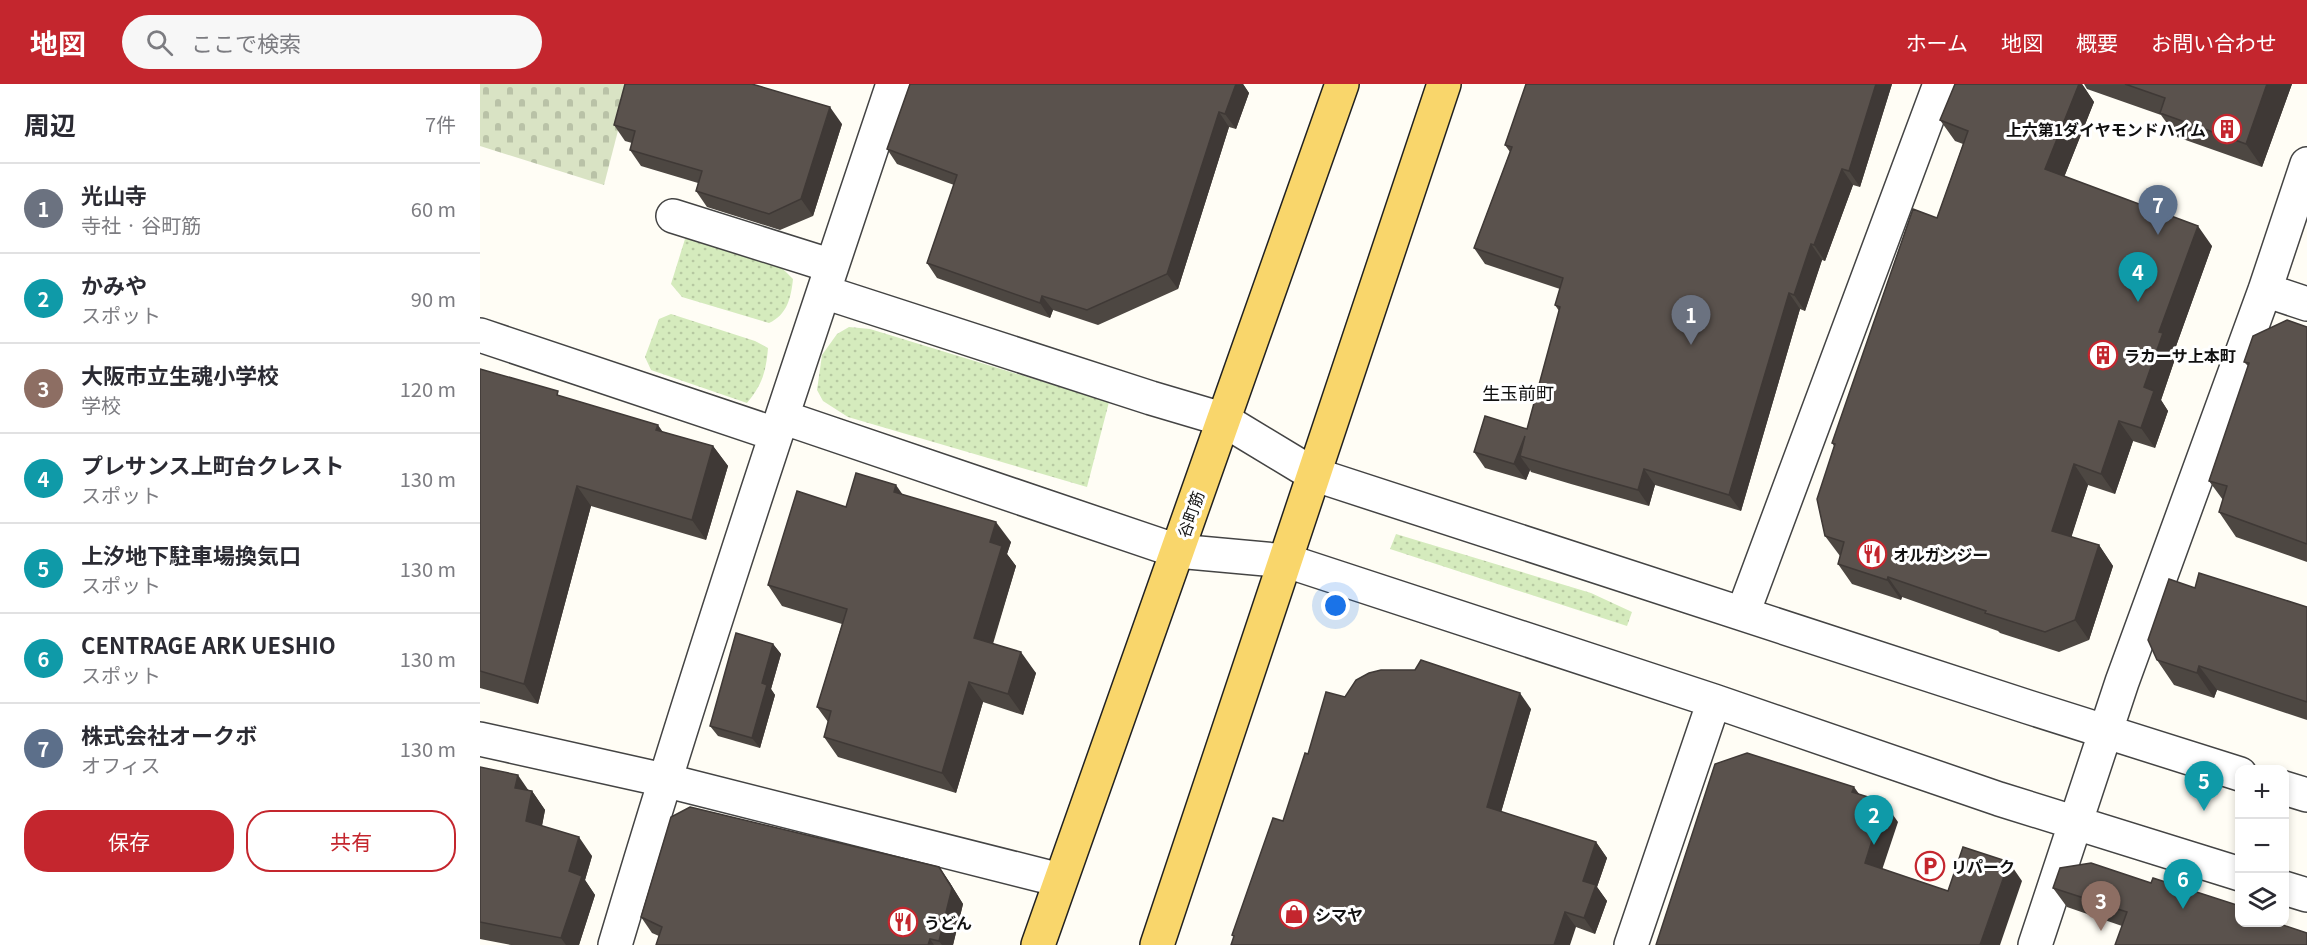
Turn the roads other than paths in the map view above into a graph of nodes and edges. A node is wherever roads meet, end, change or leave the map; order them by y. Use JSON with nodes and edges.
{"nodes":[{"id":1,"x":893,"y":84,"type":"edge"},
{"id":2,"x":1342,"y":84,"type":"edge"},
{"id":3,"x":1444,"y":84,"type":"edge"},
{"id":4,"x":1940,"y":84,"type":"edge"},
{"id":5,"x":2307,"y":164,"type":"edge"},
{"id":6,"x":673,"y":216,"type":"dead end"},
{"id":7,"x":828,"y":279,"type":"junction"},
{"id":8,"x":2265,"y":290,"type":"junction"},
{"id":9,"x":2307,"y":304,"type":"edge"},
{"id":10,"x":480,"y":335,"type":"edge"},
{"id":11,"x":1222,"y":419,"type":"junction"},
{"id":12,"x":778,"y":426,"type":"junction"},
{"id":13,"x":1314,"y":474,"type":"junction"},
{"id":14,"x":1177,"y":551,"type":"junction"},
{"id":15,"x":1287,"y":561,"type":"junction"},
{"id":16,"x":1743,"y":613,"type":"junction"},
{"id":17,"x":1714,"y":701,"type":"junction"},
{"id":18,"x":2105,"y":731,"type":"junction"},
{"id":19,"x":480,"y":740,"type":"edge"},
{"id":20,"x":2235,"y":772,"type":"edge"},
{"id":21,"x":664,"y":780,"type":"junction"},
{"id":22,"x":2289,"y":790,"type":"edge"},
{"id":23,"x":2307,"y":795,"type":"edge"},
{"id":24,"x":2076,"y":824,"type":"junction"},
{"id":25,"x":2237,"y":873,"type":"edge"},
{"id":26,"x":1060,"y":880,"type":"junction"},
{"id":27,"x":2289,"y":890,"type":"edge"},
{"id":28,"x":2307,"y":895,"type":"edge"},
{"id":29,"x":615,"y":945,"type":"edge"},
{"id":30,"x":1038,"y":945,"type":"edge"},
{"id":31,"x":1157,"y":945,"type":"edge"},
{"id":32,"x":1631,"y":945,"type":"edge"},
{"id":33,"x":2036,"y":945,"type":"edge"}],
"edges":[{"from":1,"to":7,"type":"street"},
{"from":2,"to":11,"type":"main road","name":"谷町筋"},
{"from":3,"to":13,"type":"main road"},
{"from":4,"to":16,"type":"street"},
{"from":5,"to":8,"type":"street"},
{"from":6,"to":7,"type":"street"},
{"from":7,"to":11,"type":"street"},
{"from":7,"to":12,"type":"street"},
{"from":8,"to":9,"type":"street"},
{"from":8,"to":18,"type":"street"},
{"from":10,"to":12,"type":"street"},
{"from":11,"to":13,"type":"street"},
{"from":11,"to":14,"type":"main road","name":"谷町筋"},
{"from":12,"to":14,"type":"street"},
{"from":12,"to":21,"type":"street"},
{"from":13,"to":15,"type":"main road"},
{"from":13,"to":16,"type":"street"},
{"from":14,"to":15,"type":"street"},
{"from":14,"to":26,"type":"main road","name":"谷町筋"},
{"from":15,"to":17,"type":"street"},
{"from":15,"to":31,"type":"main road"},
{"from":16,"to":18,"type":"street"},
{"from":17,"to":24,"type":"street"},
{"from":17,"to":32,"type":"street"},
{"from":18,"to":20,"type":"street"},
{"from":18,"to":24,"type":"street"},
{"from":19,"to":21,"type":"street"},
{"from":21,"to":26,"type":"street"},
{"from":21,"to":29,"type":"street"},
{"from":22,"to":23,"type":"street"},
{"from":24,"to":25,"type":"street"},
{"from":24,"to":33,"type":"street"},
{"from":26,"to":30,"type":"main road","name":"谷町筋"},
{"from":27,"to":28,"type":"street"}]}
